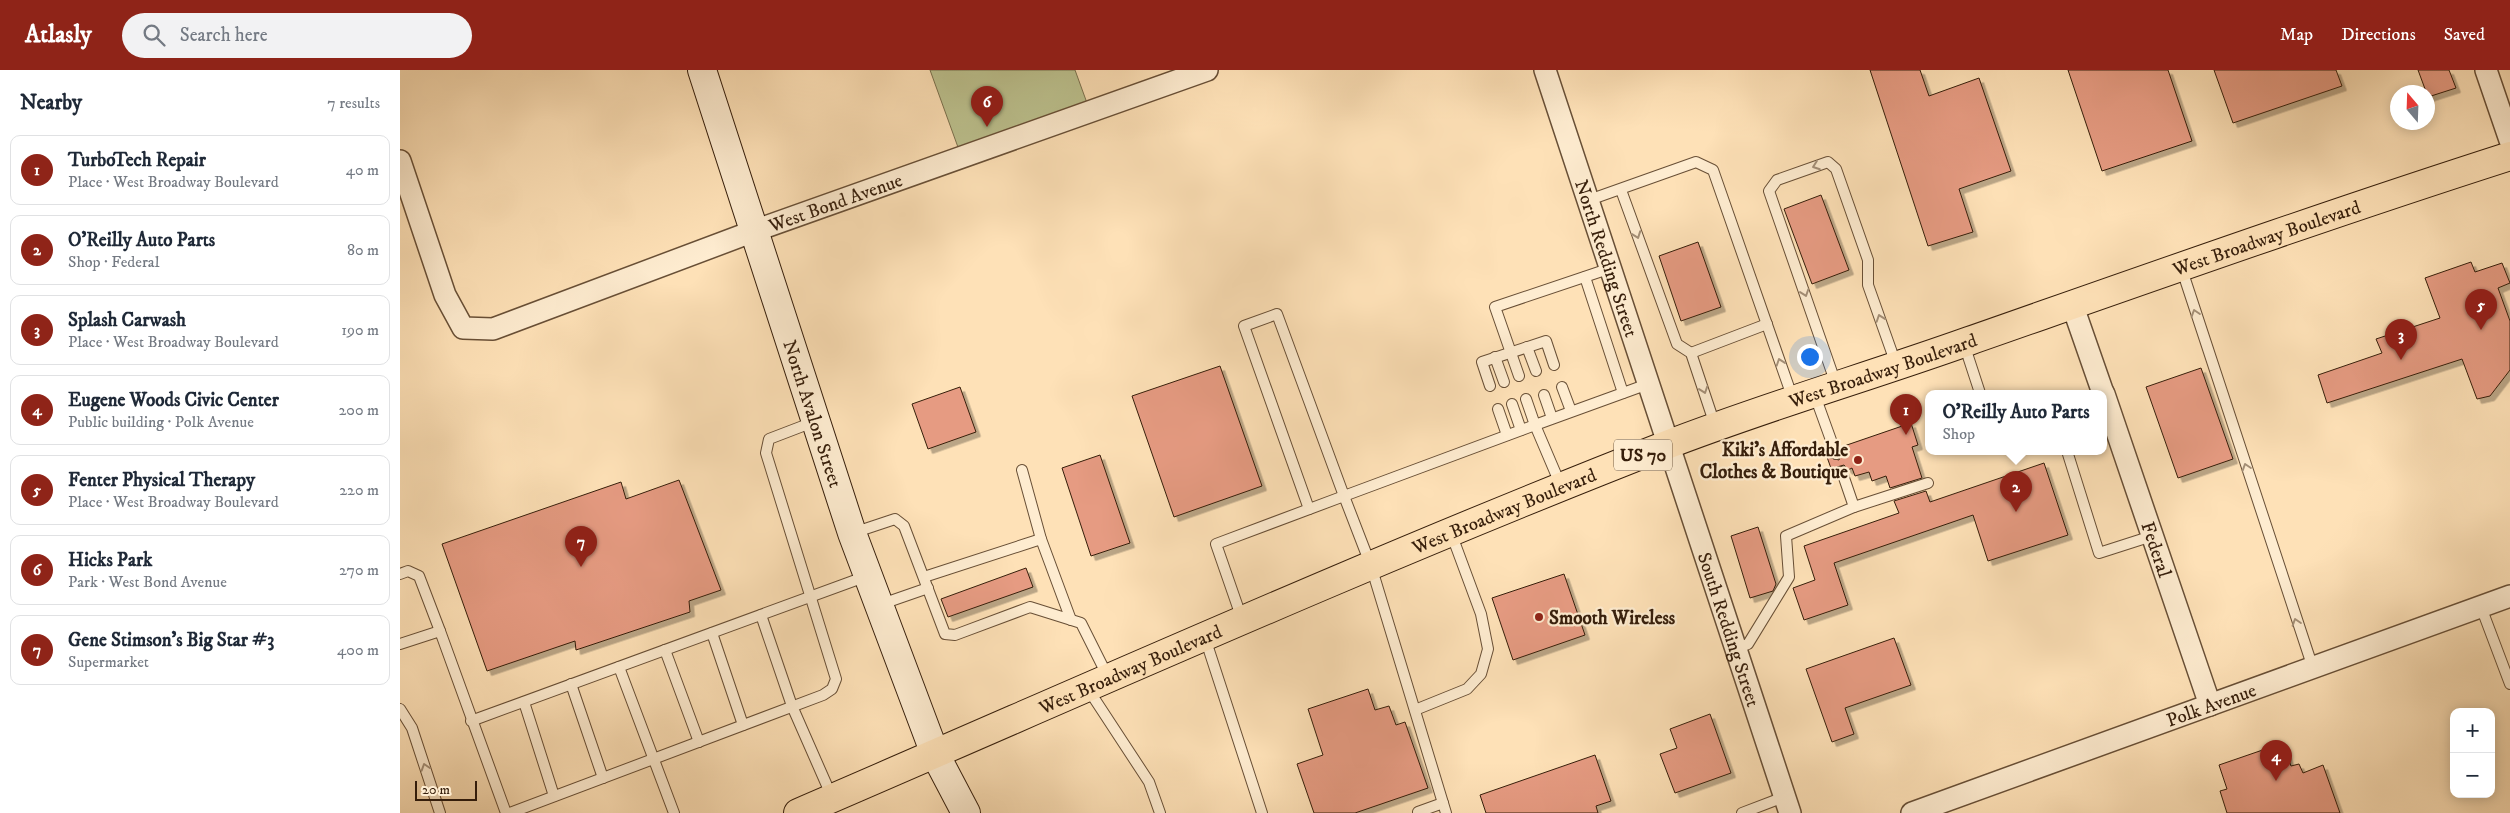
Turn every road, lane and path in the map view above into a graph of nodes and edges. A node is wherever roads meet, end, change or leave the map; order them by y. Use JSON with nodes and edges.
{"nodes":[{"id":1,"x":702,"y":70,"type":"edge"},
{"id":2,"x":1207,"y":70,"type":"edge"},
{"id":3,"x":1545,"y":70,"type":"edge"},
{"id":4,"x":2486,"y":70,"type":"edge"},
{"id":5,"x":2510,"y":140,"type":"edge"},
{"id":6,"x":2510,"y":156,"type":"edge"},
{"id":7,"x":400,"y":161,"type":"edge"},
{"id":8,"x":1621,"y":190,"type":"junction"},
{"id":9,"x":1589,"y":200,"type":"junction"},
{"id":10,"x":754,"y":231,"type":"junction"},
{"id":11,"x":2181,"y":267,"type":"junction"},
{"id":12,"x":1611,"y":268,"type":"junction"},
{"id":13,"x":1585,"y":276,"type":"junction"},
{"id":14,"x":2072,"y":304,"type":"junction"},
{"id":15,"x":1767,"y":324,"type":"junction"},
{"id":16,"x":1964,"y":343,"type":"junction"},
{"id":17,"x":1527,"y":347,"type":"junction"},
{"id":18,"x":1510,"y":352,"type":"junction"},
{"id":19,"x":1691,"y":353,"type":"junction"},
{"id":20,"x":1495,"y":357,"type":"junction"},
{"id":21,"x":1896,"y":364,"type":"junction"},
{"id":22,"x":1554,"y":365,"type":"dead end"},
{"id":23,"x":1536,"y":371,"type":"dead end"},
{"id":24,"x":1519,"y":376,"type":"dead end"},
{"id":25,"x":1504,"y":382,"type":"dead end"},
{"id":26,"x":1648,"y":384,"type":"junction"},
{"id":27,"x":1490,"y":386,"type":"dead end"},
{"id":28,"x":1562,"y":387,"type":"dead end"},
{"id":29,"x":1979,"y":390,"type":"edge"},
{"id":30,"x":2102,"y":390,"type":"edge"},
{"id":31,"x":1814,"y":392,"type":"junction"},
{"id":32,"x":1623,"y":393,"type":"junction"},
{"id":33,"x":1544,"y":394,"type":"dead end"},
{"id":34,"x":1526,"y":399,"type":"dead end"},
{"id":35,"x":1512,"y":404,"type":"dead end"},
{"id":36,"x":2107,"y":406,"type":"edge"},
{"id":37,"x":1498,"y":409,"type":"dead end"},
{"id":38,"x":1571,"y":411,"type":"junction"},
{"id":39,"x":1552,"y":418,"type":"junction"},
{"id":40,"x":817,"y":421,"type":"junction"},
{"id":41,"x":1535,"y":425,"type":"junction"},
{"id":42,"x":1716,"y":427,"type":"junction"},
{"id":43,"x":1521,"y":430,"type":"junction"},
{"id":44,"x":1507,"y":435,"type":"junction"},
{"id":45,"x":1667,"y":445,"type":"junction"},
{"id":46,"x":1836,"y":454,"type":"dead end"},
{"id":47,"x":2068,"y":455,"type":"edge"},
{"id":48,"x":1022,"y":470,"type":"dead end"},
{"id":49,"x":1842,"y":472,"type":"dead end"},
{"id":50,"x":1928,"y":483,"type":"dead end"},
{"id":51,"x":1561,"y":488,"type":"junction"},
{"id":52,"x":1344,"y":496,"type":"junction"},
{"id":53,"x":1854,"y":506,"type":"junction"},
{"id":54,"x":1309,"y":509,"type":"junction"},
{"id":55,"x":1450,"y":532,"type":"junction"},
{"id":56,"x":852,"y":533,"type":"junction"},
{"id":57,"x":2152,"y":536,"type":"junction"},
{"id":58,"x":1041,"y":539,"type":"junction"},
{"id":59,"x":1371,"y":566,"type":"junction"},
{"id":60,"x":400,"y":574,"type":"edge"},
{"id":61,"x":868,"y":575,"type":"junction"},
{"id":62,"x":924,"y":577,"type":"junction"},
{"id":63,"x":928,"y":588,"type":"junction"},
{"id":64,"x":2510,"y":596,"type":"edge"},
{"id":65,"x":811,"y":597,"type":"junction"},
{"id":66,"x":878,"y":605,"type":"junction"},
{"id":67,"x":2481,"y":607,"type":"junction"},
{"id":68,"x":761,"y":615,"type":"junction"},
{"id":69,"x":1071,"y":620,"type":"junction"},
{"id":70,"x":1243,"y":621,"type":"junction"},
{"id":71,"x":440,"y":631,"type":"junction"},
{"id":72,"x":712,"y":633,"type":"junction"},
{"id":73,"x":1204,"y":638,"type":"junction"},
{"id":74,"x":400,"y":644,"type":"edge"},
{"id":75,"x":1735,"y":649,"type":"junction"},
{"id":76,"x":665,"y":650,"type":"junction"},
{"id":77,"x":619,"y":667,"type":"junction"},
{"id":78,"x":2313,"y":668,"type":"junction"},
{"id":79,"x":1098,"y":682,"type":"junction"},
{"id":80,"x":571,"y":684,"type":"junction"},
{"id":81,"x":2510,"y":684,"type":"edge"},
{"id":82,"x":524,"y":702,"type":"junction"},
{"id":83,"x":2210,"y":705,"type":"junction"},
{"id":84,"x":792,"y":706,"type":"junction"},
{"id":85,"x":400,"y":709,"type":"edge"},
{"id":86,"x":1415,"y":710,"type":"junction"},
{"id":87,"x":471,"y":721,"type":"junction"},
{"id":88,"x":743,"y":725,"type":"junction"},
{"id":89,"x":699,"y":742,"type":"junction"},
{"id":90,"x":935,"y":754,"type":"junction"},
{"id":91,"x":653,"y":759,"type":"junction"},
{"id":92,"x":603,"y":778,"type":"junction"},
{"id":93,"x":554,"y":796,"type":"junction"},
{"id":94,"x":833,"y":798,"type":"junction"},
{"id":95,"x":1787,"y":805,"type":"edge"},
{"id":96,"x":1445,"y":808,"type":"edge"},
{"id":97,"x":1418,"y":812,"type":"dead end"},
{"id":98,"x":440,"y":813,"type":"edge"},
{"id":99,"x":508,"y":813,"type":"edge"},
{"id":100,"x":674,"y":813,"type":"edge"},
{"id":101,"x":798,"y":813,"type":"edge"},
{"id":102,"x":966,"y":813,"type":"edge"},
{"id":103,"x":1160,"y":813,"type":"edge"},
{"id":104,"x":1262,"y":813,"type":"edge"},
{"id":105,"x":1742,"y":813,"type":"edge"},
{"id":106,"x":1912,"y":813,"type":"edge"}],
"edges":[{"from":1,"to":10,"type":"street","name":"North Avalon Street"},
{"from":2,"to":10,"type":"street","name":"West Bond Avenue"},
{"from":3,"to":9,"type":"street","name":"North Redding Street"},
{"from":4,"to":5,"type":"street"},
{"from":6,"to":11,"type":"main road","name":"West Broadway Boulevard","number":"US 70"},
{"from":7,"to":10,"type":"street","name":"West Bond Avenue"},
{"from":8,"to":9,"type":"lane"},
{"from":8,"to":15,"type":"lane"},
{"from":8,"to":19,"type":"lane","one_way":true},
{"from":9,"to":12,"type":"street","name":"North Redding Street"},
{"from":10,"to":40,"type":"street","name":"North Avalon Street"},
{"from":11,"to":14,"type":"main road","name":"West Broadway Boulevard","number":"US 70"},
{"from":78,"to":11,"type":"lane","one_way":true},
{"from":12,"to":13,"type":"lane"},
{"from":12,"to":26,"type":"street","name":"North Redding Street"},
{"from":13,"to":18,"type":"lane"},
{"from":13,"to":32,"type":"lane"},
{"from":14,"to":16,"type":"main road","name":"West Broadway Boulevard","number":"US 70"},
{"from":14,"to":30,"type":"street","name":"Federal"},
{"from":15,"to":19,"type":"lane"},
{"from":31,"to":15,"type":"lane","one_way":true},
{"from":16,"to":21,"type":"main road","name":"West Broadway Boulevard","number":"US 70"},
{"from":16,"to":29,"type":"lane"},
{"from":17,"to":18,"type":"lane"},
{"from":17,"to":22,"type":"lane"},
{"from":17,"to":23,"type":"lane"},
{"from":18,"to":20,"type":"lane"},
{"from":18,"to":24,"type":"lane"},
{"from":19,"to":42,"type":"lane","one_way":true},
{"from":20,"to":25,"type":"lane"},
{"from":20,"to":27,"type":"lane"},
{"from":21,"to":31,"type":"main road","name":"West Broadway Boulevard","number":"US 70"},
{"from":21,"to":31,"type":"lane","one_way":true},
{"from":26,"to":32,"type":"lane"},
{"from":26,"to":45,"type":"street","name":"North Redding Street"},
{"from":28,"to":38,"type":"lane"},
{"from":31,"to":42,"type":"main road","name":"West Broadway Boulevard","number":"US 70"},
{"from":31,"to":46,"type":"lane"},
{"from":32,"to":38,"type":"lane"},
{"from":33,"to":39,"type":"lane"},
{"from":34,"to":41,"type":"lane"},
{"from":35,"to":43,"type":"lane"},
{"from":36,"to":57,"type":"street","name":"Federal"},
{"from":37,"to":44,"type":"lane"},
{"from":38,"to":39,"type":"lane"},
{"from":39,"to":41,"type":"lane"},
{"from":40,"to":56,"type":"street","name":"North Avalon Street"},
{"from":40,"to":65,"type":"lane"},
{"from":41,"to":43,"type":"lane"},
{"from":41,"to":51,"type":"lane"},
{"from":42,"to":45,"type":"main road","name":"West Broadway Boulevard","number":"US 70"},
{"from":43,"to":44,"type":"lane"},
{"from":44,"to":52,"type":"lane"},
{"from":45,"to":51,"type":"main road","name":"West Broadway Boulevard","number":"US 70"},
{"from":45,"to":75,"type":"street","name":"South Redding Street"},
{"from":47,"to":57,"type":"lane"},
{"from":48,"to":58,"type":"lane"},
{"from":49,"to":53,"type":"lane"},
{"from":50,"to":53,"type":"lane"},
{"from":51,"to":55,"type":"main road","name":"West Broadway Boulevard","number":"US 70"},
{"from":52,"to":54,"type":"lane"},
{"from":52,"to":54,"type":"lane"},
{"from":52,"to":59,"type":"lane"},
{"from":53,"to":75,"type":"lane"},
{"from":54,"to":70,"type":"lane"},
{"from":55,"to":59,"type":"main road","name":"West Broadway Boulevard","number":"US 70"},
{"from":55,"to":86,"type":"lane"},
{"from":56,"to":61,"type":"street","name":"North Avalon Street"},
{"from":56,"to":62,"type":"lane"},
{"from":57,"to":83,"type":"street","name":"Federal"},
{"from":58,"to":62,"type":"lane"},
{"from":58,"to":69,"type":"lane"},
{"from":59,"to":70,"type":"main road","name":"West Broadway Boulevard","number":"US 70"},
{"from":59,"to":86,"type":"lane"},
{"from":60,"to":71,"type":"lane"},
{"from":61,"to":65,"type":"lane"},
{"from":61,"to":66,"type":"street","name":"North Avalon Street"},
{"from":62,"to":63,"type":"lane"},
{"from":63,"to":66,"type":"lane"},
{"from":63,"to":69,"type":"lane"},
{"from":64,"to":67,"type":"street","name":"Polk Avenue"},
{"from":65,"to":68,"type":"lane"},
{"from":65,"to":84,"type":"lane"},
{"from":66,"to":90,"type":"street","name":"North Avalon Street"},
{"from":67,"to":78,"type":"street","name":"Polk Avenue"},
{"from":67,"to":81,"type":"lane"},
{"from":68,"to":72,"type":"lane"},
{"from":68,"to":84,"type":"lane"},
{"from":69,"to":79,"type":"lane"},
{"from":70,"to":73,"type":"main road","name":"West Broadway Boulevard","number":"US 70"},
{"from":71,"to":74,"type":"lane"},
{"from":71,"to":87,"type":"lane"},
{"from":72,"to":76,"type":"lane"},
{"from":72,"to":88,"type":"lane"},
{"from":73,"to":79,"type":"main road","name":"West Broadway Boulevard","number":"US 70"},
{"from":73,"to":104,"type":"lane"},
{"from":75,"to":95,"type":"street","name":"South Redding Street"},
{"from":76,"to":77,"type":"lane"},
{"from":76,"to":89,"type":"lane"},
{"from":77,"to":80,"type":"lane"},
{"from":77,"to":91,"type":"lane"},
{"from":78,"to":83,"type":"street","name":"Polk Avenue"},
{"from":79,"to":90,"type":"main road","name":"West Broadway Boulevard","number":"US 70"},
{"from":79,"to":103,"type":"lane"},
{"from":80,"to":82,"type":"lane"},
{"from":80,"to":92,"type":"lane"},
{"from":82,"to":87,"type":"lane"},
{"from":82,"to":93,"type":"lane"},
{"from":83,"to":106,"type":"street","name":"Polk Avenue"},
{"from":84,"to":88,"type":"lane"},
{"from":84,"to":94,"type":"lane"},
{"from":98,"to":85,"type":"lane","one_way":true},
{"from":86,"to":96,"type":"lane"},
{"from":87,"to":99,"type":"lane"},
{"from":88,"to":89,"type":"lane"},
{"from":89,"to":91,"type":"lane"},
{"from":90,"to":94,"type":"main road","name":"West Broadway Boulevard","number":"US 70"},
{"from":90,"to":102,"type":"street","name":"North Avalon Street"},
{"from":91,"to":92,"type":"lane"},
{"from":91,"to":100,"type":"lane"},
{"from":92,"to":93,"type":"lane"},
{"from":93,"to":99,"type":"lane"},
{"from":94,"to":101,"type":"main road","name":"West Broadway Boulevard","number":"US 70"},
{"from":95,"to":105,"type":"lane"},
{"from":96,"to":97,"type":"lane"}]}
